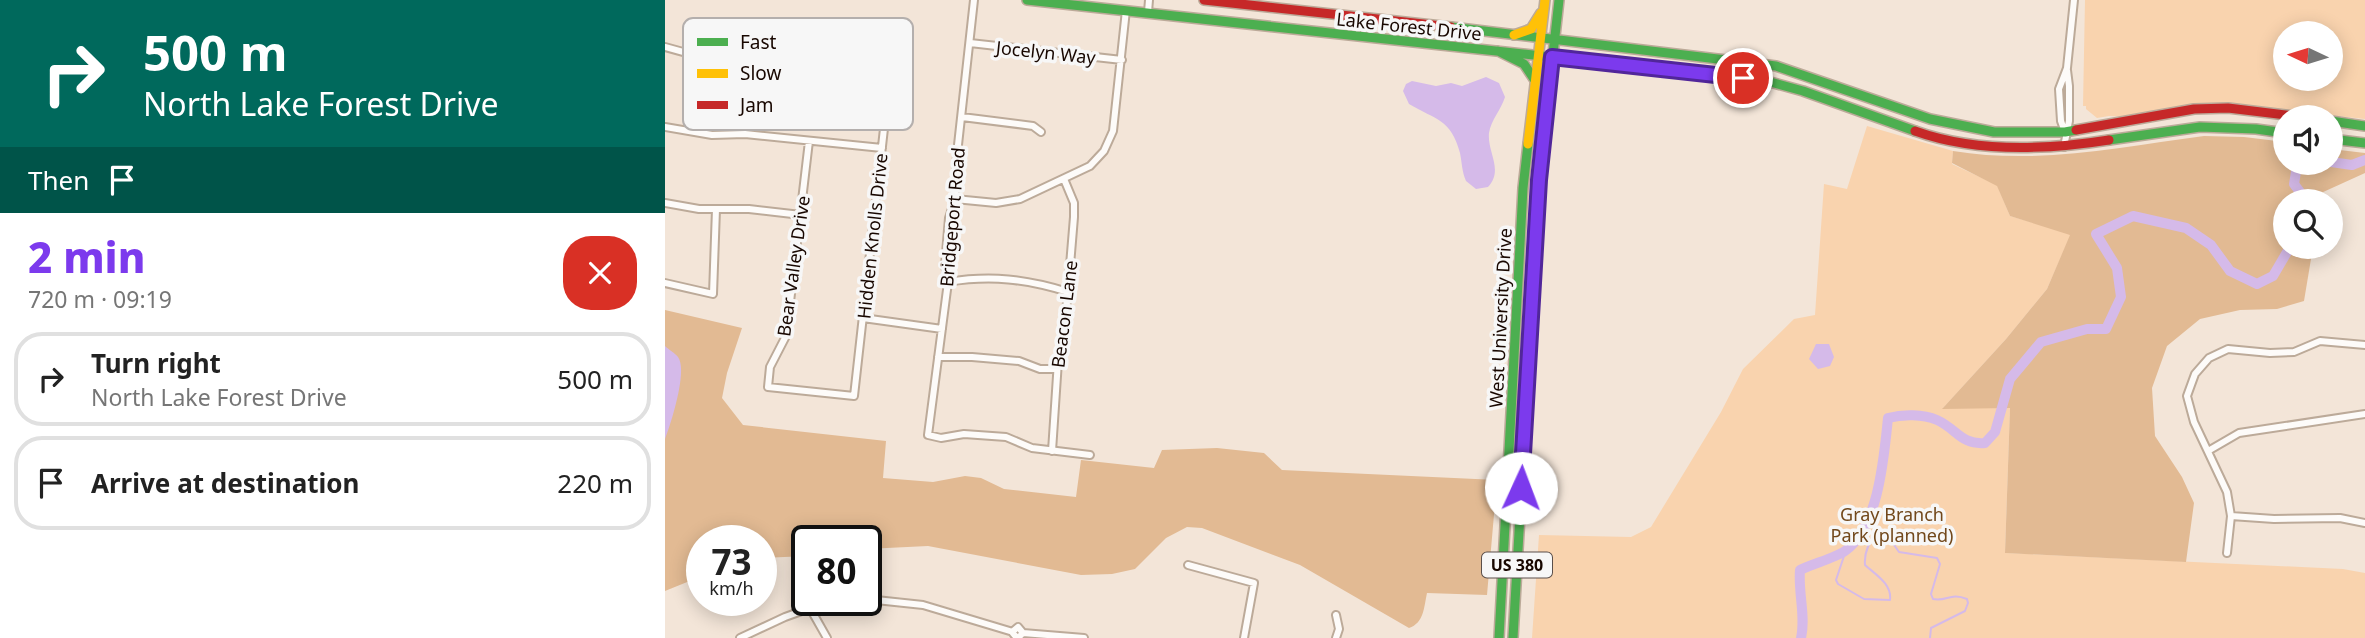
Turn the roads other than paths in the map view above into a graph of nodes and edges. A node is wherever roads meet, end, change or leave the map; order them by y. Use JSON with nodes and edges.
{"nodes":[{"id":1,"x":974,"y":0,"type":"edge"},
{"id":2,"x":1027,"y":0,"type":"edge"},
{"id":3,"x":1149,"y":0,"type":"edge"},
{"id":4,"x":1203,"y":0,"type":"edge"},
{"id":5,"x":1559,"y":0,"type":"edge"},
{"id":6,"x":2074,"y":0,"type":"edge"},
{"id":7,"x":1545,"y":3,"type":"edge"},
{"id":8,"x":1126,"y":10,"type":"junction"},
{"id":9,"x":1148,"y":12,"type":"junction"},
{"id":10,"x":1514,"y":35,"type":"junction"},
{"id":11,"x":1540,"y":38,"type":"junction"},
{"id":12,"x":1554,"y":39,"type":"junction"},
{"id":13,"x":970,"y":43,"type":"junction"},
{"id":14,"x":665,"y":47,"type":"edge"},
{"id":15,"x":1498,"y":51,"type":"junction"},
{"id":16,"x":683,"y":52,"type":"edge"},
{"id":17,"x":1538,"y":55,"type":"junction"},
{"id":18,"x":1703,"y":56,"type":"junction"},
{"id":19,"x":1552,"y":57,"type":"junction"},
{"id":20,"x":1122,"y":60,"type":"junction"},
{"id":21,"x":1701,"y":72,"type":"junction"},
{"id":22,"x":1535,"y":80,"type":"junction"},
{"id":23,"x":1839,"y":87,"type":"junction"},
{"id":24,"x":1833,"y":102,"type":"junction"},
{"id":25,"x":2273,"y":113,"type":"edge"},
{"id":26,"x":961,"y":117,"type":"junction"},
{"id":27,"x":2343,"y":122,"type":"edge"},
{"id":28,"x":2365,"y":125,"type":"edge"},
{"id":29,"x":665,"y":127,"type":"edge"},
{"id":30,"x":884,"y":130,"type":"edge"},
{"id":31,"x":2273,"y":131,"type":"edge"},
{"id":32,"x":1041,"y":132,"type":"dead end"},
{"id":33,"x":2065,"y":132,"type":"junction"},
{"id":34,"x":2343,"y":140,"type":"edge"},
{"id":35,"x":809,"y":141,"type":"junction"},
{"id":36,"x":2365,"y":143,"type":"edge"},
{"id":37,"x":2064,"y":147,"type":"junction"},
{"id":38,"x":882,"y":148,"type":"junction"},
{"id":39,"x":1063,"y":178,"type":"junction"},
{"id":40,"x":955,"y":199,"type":"junction"},
{"id":41,"x":665,"y":204,"type":"edge"},
{"id":42,"x":716,"y":209,"type":"junction"},
{"id":43,"x":800,"y":215,"type":"junction"},
{"id":44,"x":948,"y":282,"type":"junction"},
{"id":45,"x":665,"y":283,"type":"edge"},
{"id":46,"x":1068,"y":292,"type":"junction"},
{"id":47,"x":863,"y":318,"type":"junction"},
{"id":48,"x":941,"y":329,"type":"junction"},
{"id":49,"x":2365,"y":345,"type":"edge"},
{"id":50,"x":938,"y":357,"type":"junction"},
{"id":51,"x":1057,"y":369,"type":"junction"},
{"id":52,"x":854,"y":396,"type":"joint"},
{"id":53,"x":2365,"y":414,"type":"edge"},
{"id":54,"x":1510,"y":437,"type":"junction"},
{"id":55,"x":1052,"y":451,"type":"junction"},
{"id":56,"x":2208,"y":451,"type":"junction"},
{"id":57,"x":1090,"y":455,"type":"dead end"},
{"id":58,"x":2231,"y":516,"type":"junction"},
{"id":59,"x":2365,"y":523,"type":"edge"},
{"id":60,"x":2227,"y":553,"type":"dead end"},
{"id":61,"x":1518,"y":554,"type":"junction"},
{"id":62,"x":1188,"y":565,"type":"dead end"},
{"id":63,"x":882,"y":601,"type":"edge"},
{"id":64,"x":791,"y":615,"type":"edge"},
{"id":65,"x":1336,"y":615,"type":"dead end"},
{"id":66,"x":815,"y":616,"type":"edge"},
{"id":67,"x":1018,"y":636,"type":"edge"},
{"id":68,"x":740,"y":638,"type":"edge"},
{"id":69,"x":827,"y":638,"type":"edge"},
{"id":70,"x":1084,"y":638,"type":"edge"},
{"id":71,"x":1244,"y":638,"type":"edge"},
{"id":72,"x":1336,"y":638,"type":"edge"},
{"id":73,"x":1499,"y":638,"type":"edge"},
{"id":74,"x":1513,"y":638,"type":"edge"}],
"edges":[{"from":1,"to":13,"type":"street","name":"Bridgeport Road"},
{"from":2,"to":8,"type":"main road","name":"Lake Forest Drive"},
{"from":3,"to":9,"type":"street"},
{"from":4,"to":10,"type":"main road","name":"Lake Forest Drive"},
{"from":5,"to":12,"type":"main road","name":"West University Drive","number":"US 380"},
{"from":6,"to":33,"type":"street"},
{"from":7,"to":10,"type":"main road"},
{"from":7,"to":11,"type":"main road","name":"West University Drive","number":"US 380"},
{"from":8,"to":9,"type":"main road","name":"Lake Forest Drive"},
{"from":8,"to":20,"type":"street"},
{"from":9,"to":15,"type":"main road","name":"Lake Forest Drive"},
{"from":10,"to":11,"type":"main road","name":"Lake Forest Drive"},
{"from":11,"to":12,"type":"main road","name":"Lake Forest Drive"},
{"from":11,"to":17,"type":"main road","name":"West University Drive","number":"US 380"},
{"from":12,"to":18,"type":"main road","name":"Lake Forest Drive"},
{"from":12,"to":19,"type":"main road","name":"West University Drive","number":"US 380"},
{"from":13,"to":20,"type":"street","name":"Jocelyn Way"},
{"from":13,"to":26,"type":"street","name":"Bridgeport Road"},
{"from":14,"to":16,"type":"street","name":"Hidden Knolls Drive"},
{"from":15,"to":17,"type":"main road","name":"Lake Forest Drive"},
{"from":15,"to":22,"type":"main road"},
{"from":17,"to":19,"type":"main road","name":"Lake Forest Drive"},
{"from":17,"to":22,"type":"main road","name":"West University Drive","number":"US 380"},
{"from":18,"to":21,"type":"main road"},
{"from":18,"to":23,"type":"main road","name":"Lake Forest Drive"},
{"from":19,"to":21,"type":"main road","name":"Lake Forest Drive"},
{"from":19,"to":61,"type":"main road","name":"West University Drive","number":"US 380"},
{"from":20,"to":39,"type":"street"},
{"from":21,"to":24,"type":"main road","name":"Lake Forest Drive"},
{"from":22,"to":54,"type":"main road","name":"West University Drive","number":"US 380"},
{"from":23,"to":24,"type":"main road"},
{"from":23,"to":33,"type":"main road","name":"Lake Forest Drive"},
{"from":24,"to":37,"type":"main road","name":"Lake Forest Drive"},
{"from":25,"to":33,"type":"main road","name":"Lake Forest Drive"},
{"from":26,"to":32,"type":"street"},
{"from":26,"to":40,"type":"street","name":"Bridgeport Road"},
{"from":27,"to":28,"type":"main road"},
{"from":29,"to":35,"type":"street"},
{"from":30,"to":38,"type":"street","name":"Hidden Knolls Drive"},
{"from":31,"to":37,"type":"main road","name":"Lake Forest Drive"},
{"from":33,"to":37,"type":"street"},
{"from":34,"to":36,"type":"main road"},
{"from":35,"to":38,"type":"street"},
{"from":35,"to":43,"type":"street","name":"Bear Valley Drive"},
{"from":38,"to":47,"type":"street","name":"Hidden Knolls Drive"},
{"from":39,"to":40,"type":"street"},
{"from":39,"to":46,"type":"street","name":"Beacon Lane"},
{"from":40,"to":44,"type":"street","name":"Bridgeport Road"},
{"from":41,"to":42,"type":"street"},
{"from":42,"to":43,"type":"street"},
{"from":42,"to":45,"type":"street"},
{"from":43,"to":52,"type":"street","name":"Bear Valley Drive"},
{"from":44,"to":46,"type":"street"},
{"from":44,"to":48,"type":"street","name":"Bridgeport Road"},
{"from":46,"to":51,"type":"street","name":"Beacon Lane"},
{"from":47,"to":48,"type":"street"},
{"from":47,"to":52,"type":"street","name":"Hidden Knolls Drive"},
{"from":48,"to":50,"type":"street","name":"Bridgeport Road"},
{"from":49,"to":56,"type":"street"},
{"from":50,"to":51,"type":"street"},
{"from":50,"to":55,"type":"street","name":"Bridgeport Road"},
{"from":51,"to":55,"type":"street","name":"Beacon Lane"},
{"from":53,"to":56,"type":"street"},
{"from":54,"to":61,"type":"main road"},
{"from":54,"to":73,"type":"main road","name":"West University Drive","number":"US 380"},
{"from":55,"to":57,"type":"street"},
{"from":56,"to":58,"type":"street"},
{"from":58,"to":59,"type":"street"},
{"from":58,"to":60,"type":"street"},
{"from":61,"to":74,"type":"main road","name":"West University Drive","number":"US 380"},
{"from":62,"to":71,"type":"street"},
{"from":63,"to":67,"type":"street"},
{"from":64,"to":68,"type":"street"},
{"from":65,"to":72,"type":"street"},
{"from":66,"to":69,"type":"street"},
{"from":67,"to":70,"type":"street"}]}
